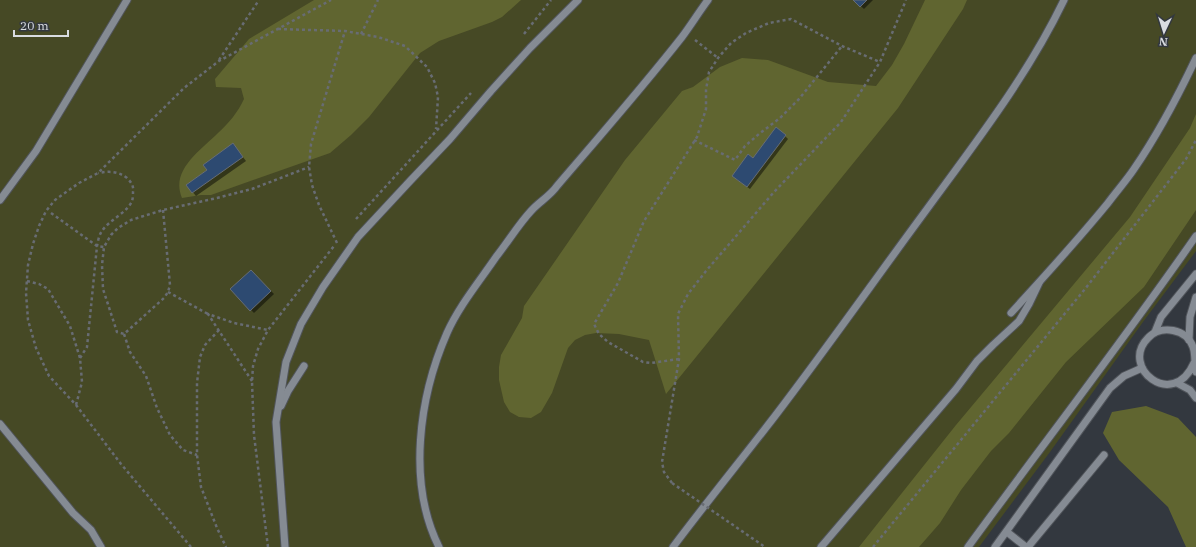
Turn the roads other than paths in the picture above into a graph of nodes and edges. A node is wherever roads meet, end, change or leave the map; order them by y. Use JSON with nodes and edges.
{"nodes":[{"id":1,"x":127,"y":0,"type":"edge"},
{"id":2,"x":578,"y":0,"type":"edge"},
{"id":3,"x":708,"y":0,"type":"edge"},
{"id":4,"x":1064,"y":0,"type":"edge"},
{"id":5,"x":1196,"y":58,"type":"edge"},
{"id":6,"x":0,"y":200,"type":"edge"},
{"id":7,"x":1196,"y":236,"type":"edge"},
{"id":8,"x":1196,"y":274,"type":"edge"},
{"id":9,"x":1039,"y":283,"type":"junction"},
{"id":10,"x":1196,"y":297,"type":"edge"},
{"id":11,"x":1011,"y":313,"type":"dead end"},
{"id":12,"x":1155,"y":332,"type":"junction"},
{"id":13,"x":1189,"y":340,"type":"junction"},
{"id":14,"x":1194,"y":363,"type":"junction"},
{"id":15,"x":304,"y":366,"type":"dead end"},
{"id":16,"x":1142,"y":368,"type":"junction"},
{"id":17,"x":1196,"y":372,"type":"edge"},
{"id":18,"x":1177,"y":383,"type":"junction"},
{"id":19,"x":1196,"y":398,"type":"edge"},
{"id":20,"x":277,"y":414,"type":"junction"},
{"id":21,"x":0,"y":424,"type":"edge"},
{"id":22,"x":1104,"y":455,"type":"dead end"},
{"id":23,"x":1007,"y":532,"type":"junction"},
{"id":24,"x":101,"y":547,"type":"edge"},
{"id":25,"x":285,"y":547,"type":"edge"},
{"id":26,"x":439,"y":547,"type":"edge"},
{"id":27,"x":673,"y":547,"type":"edge"},
{"id":28,"x":821,"y":547,"type":"edge"},
{"id":29,"x":968,"y":547,"type":"edge"},
{"id":30,"x":995,"y":547,"type":"edge"},
{"id":31,"x":1027,"y":547,"type":"edge"}],
"edges":[{"from":1,"to":6,"type":"street"},
{"from":2,"to":20,"type":"street"},
{"from":3,"to":26,"type":"street"},
{"from":4,"to":27,"type":"street"},
{"from":5,"to":9,"type":"street"},
{"from":7,"to":29,"type":"street"},
{"from":8,"to":12,"type":"street"},
{"from":9,"to":11,"type":"street"},
{"from":9,"to":28,"type":"street"},
{"from":10,"to":13,"type":"street"},
{"from":12,"to":13,"type":"street"},
{"from":12,"to":16,"type":"street"},
{"from":13,"to":14,"type":"street"},
{"from":14,"to":17,"type":"street"},
{"from":14,"to":18,"type":"street"},
{"from":15,"to":20,"type":"street"},
{"from":16,"to":18,"type":"street"},
{"from":16,"to":23,"type":"street"},
{"from":18,"to":19,"type":"street"},
{"from":20,"to":25,"type":"street"},
{"from":21,"to":24,"type":"street"},
{"from":22,"to":31,"type":"street"},
{"from":23,"to":30,"type":"street"},
{"from":23,"to":31,"type":"street"}]}
